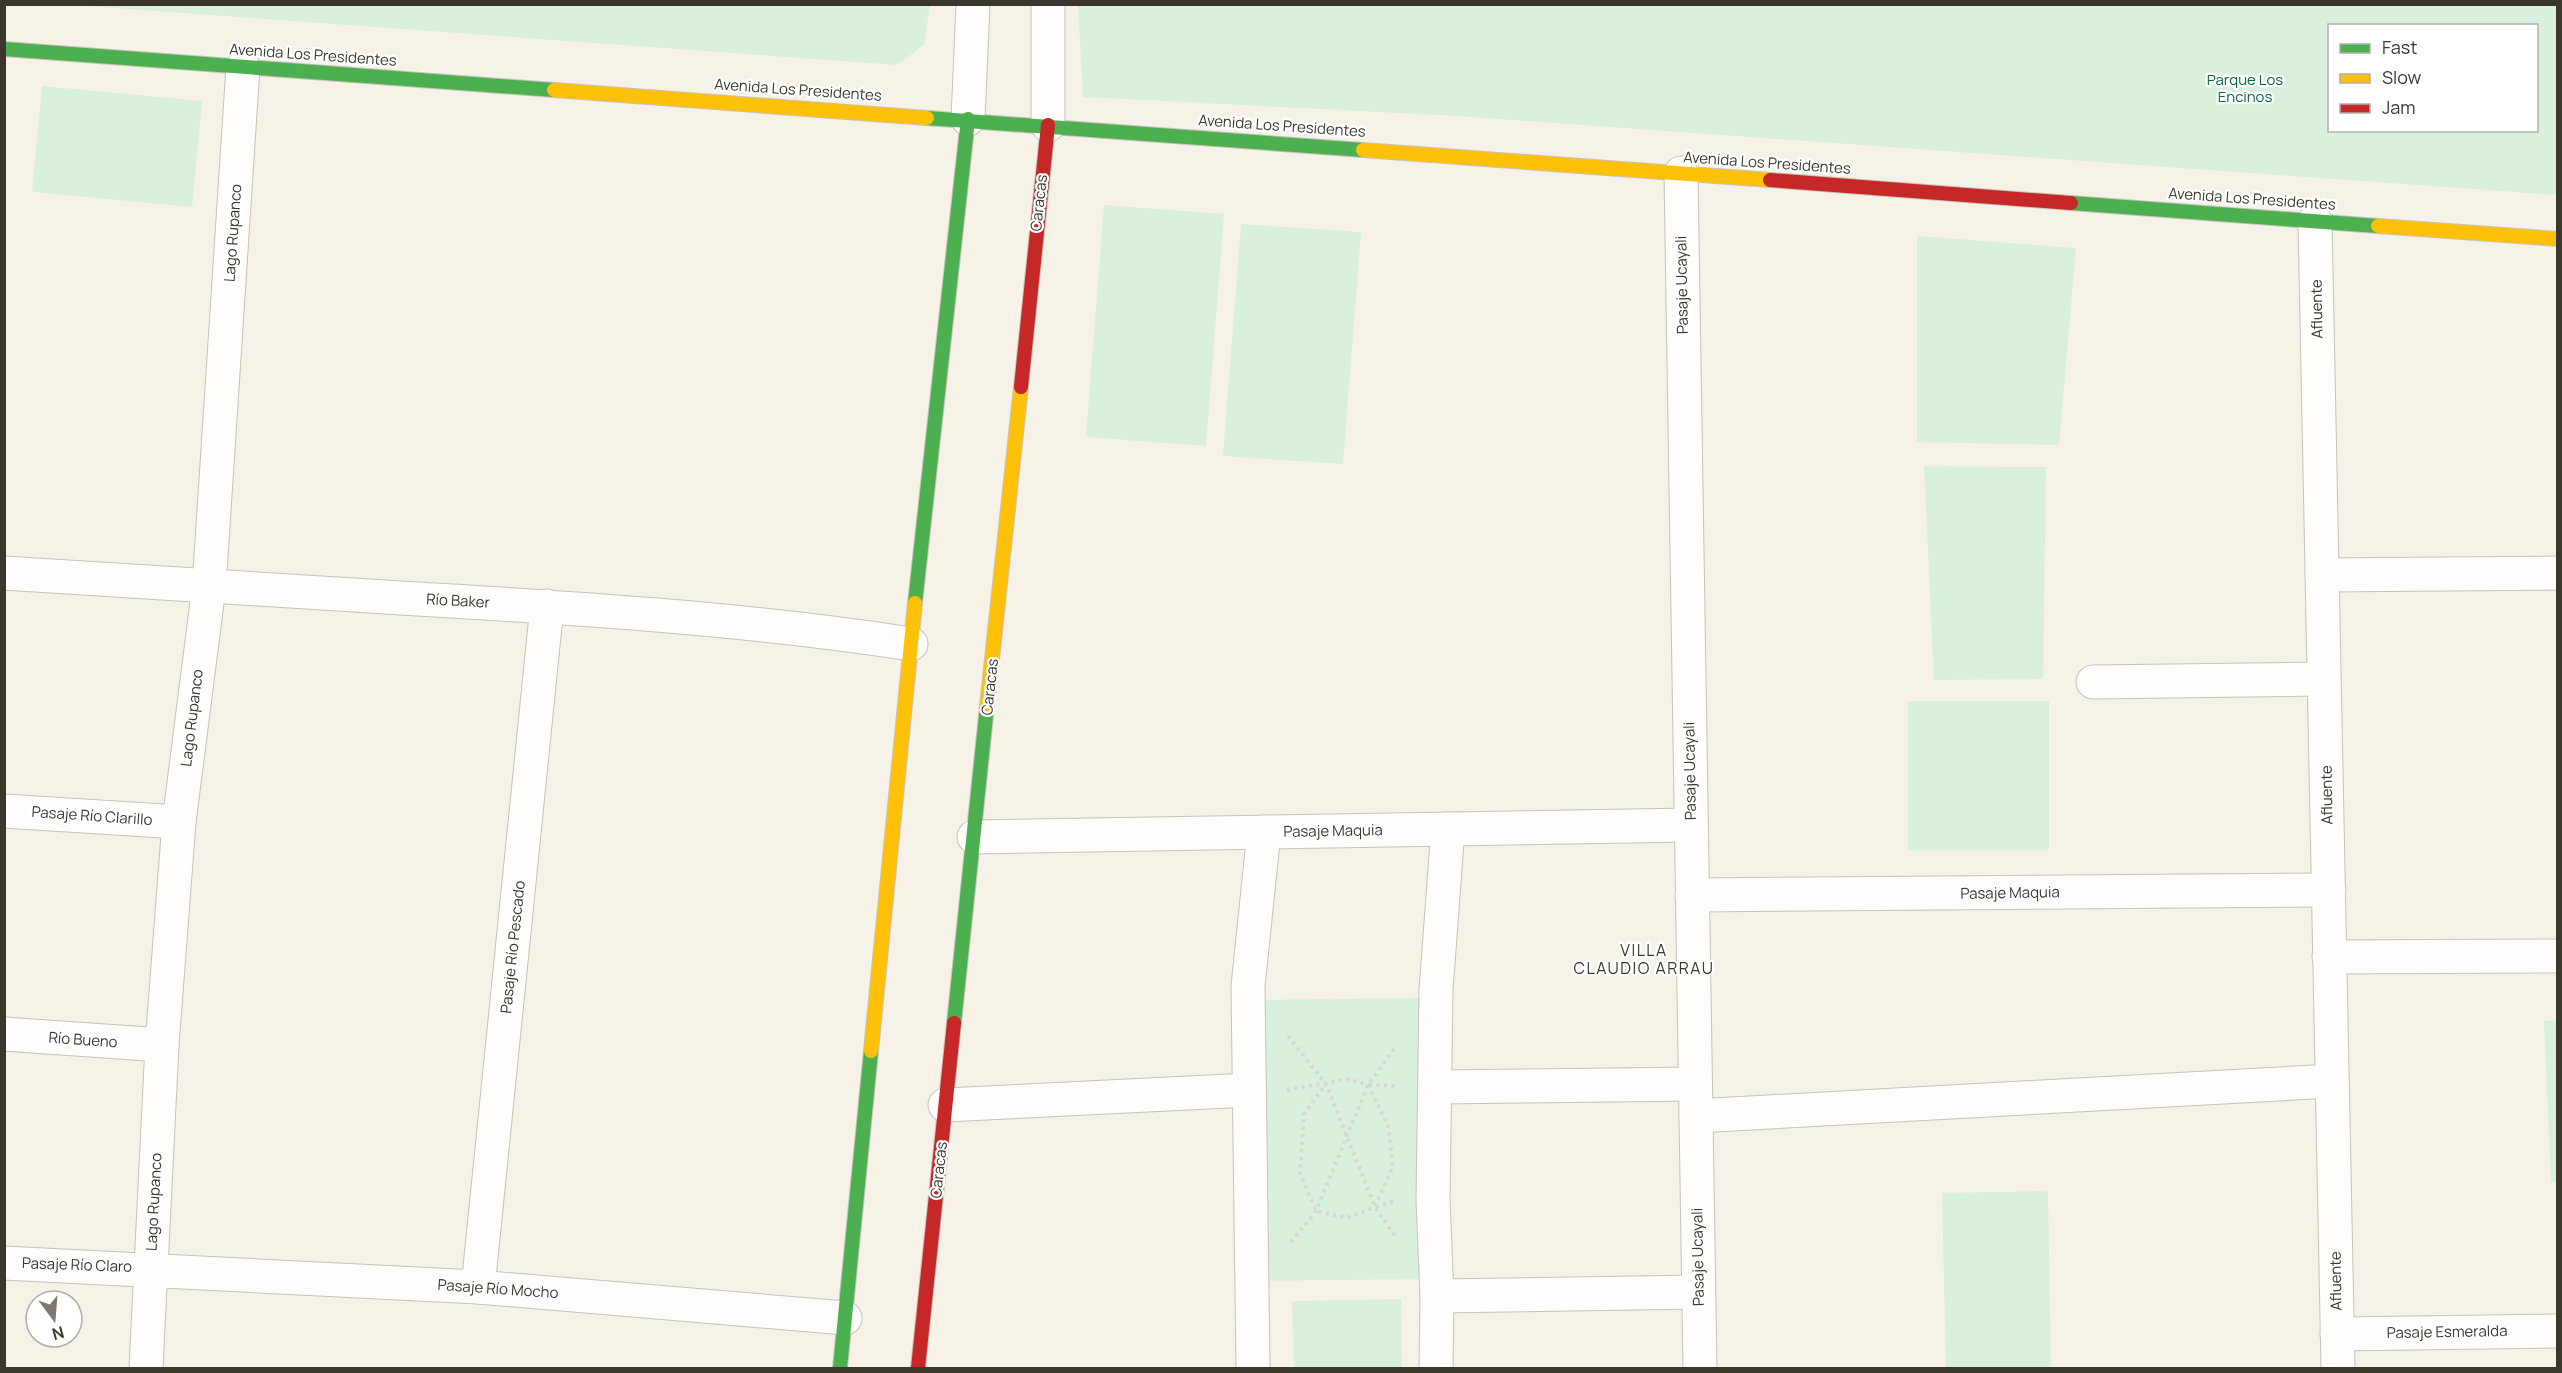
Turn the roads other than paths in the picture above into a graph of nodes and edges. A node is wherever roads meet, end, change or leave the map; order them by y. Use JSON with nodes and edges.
{"nodes":[{"id":1,"x":973,"y":4,"type":"edge"},
{"id":2,"x":1048,"y":4,"type":"edge"},
{"id":3,"x":4,"y":49,"type":"edge"},
{"id":4,"x":243,"y":67,"type":"junction"},
{"id":5,"x":968,"y":119,"type":"junction"},
{"id":6,"x":1048,"y":125,"type":"junction"},
{"id":7,"x":1681,"y":173,"type":"junction"},
{"id":8,"x":2315,"y":221,"type":"junction"},
{"id":9,"x":2558,"y":239,"type":"edge"},
{"id":10,"x":4,"y":573,"type":"edge"},
{"id":11,"x":2558,"y":573,"type":"edge"},
{"id":12,"x":2322,"y":575,"type":"junction"},
{"id":13,"x":209,"y":587,"type":"junction"},
{"id":14,"x":547,"y":606,"type":"junction"},
{"id":15,"x":911,"y":645,"type":"junction"},
{"id":16,"x":2324,"y":679,"type":"junction"},
{"id":17,"x":2093,"y":682,"type":"dead end"},
{"id":18,"x":4,"y":811,"type":"edge"},
{"id":19,"x":178,"y":822,"type":"junction"},
{"id":20,"x":1691,"y":825,"type":"junction"},
{"id":21,"x":1448,"y":829,"type":"junction"},
{"id":22,"x":1264,"y":832,"type":"junction"},
{"id":23,"x":974,"y":837,"type":"junction"},
{"id":24,"x":2329,"y":890,"type":"junction"},
{"id":25,"x":1692,"y":895,"type":"junction"},
{"id":26,"x":2558,"y":956,"type":"edge"},
{"id":27,"x":2329,"y":957,"type":"junction"},
{"id":28,"x":4,"y":1034,"type":"edge"},
{"id":29,"x":162,"y":1045,"type":"junction"},
{"id":30,"x":2332,"y":1081,"type":"junction"},
{"id":31,"x":1695,"y":1084,"type":"junction"},
{"id":32,"x":1435,"y":1087,"type":"junction"},
{"id":33,"x":1249,"y":1090,"type":"junction"},
{"id":34,"x":945,"y":1105,"type":"junction"},
{"id":35,"x":1696,"y":1116,"type":"junction"},
{"id":36,"x":4,"y":1263,"type":"edge"},
{"id":37,"x":150,"y":1268,"type":"junction"},
{"id":38,"x":478,"y":1287,"type":"junction"},
{"id":39,"x":1698,"y":1292,"type":"junction"},
{"id":40,"x":1437,"y":1296,"type":"junction"},
{"id":41,"x":845,"y":1318,"type":"junction"},
{"id":42,"x":2558,"y":1331,"type":"edge"},
{"id":43,"x":2337,"y":1334,"type":"junction"},
{"id":44,"x":146,"y":1368,"type":"edge"},
{"id":45,"x":840,"y":1368,"type":"edge"},
{"id":46,"x":918,"y":1368,"type":"edge"},
{"id":47,"x":1253,"y":1368,"type":"edge"},
{"id":48,"x":1436,"y":1368,"type":"edge"},
{"id":49,"x":1700,"y":1368,"type":"edge"},
{"id":50,"x":2338,"y":1368,"type":"edge"}],
"edges":[{"from":1,"to":5,"type":"street"},
{"from":2,"to":6,"type":"street","name":"Caracas"},
{"from":3,"to":4,"type":"street","name":"Avenida Los Presidentes"},
{"from":4,"to":5,"type":"street","name":"Avenida Los Presidentes"},
{"from":4,"to":13,"type":"street","name":"Lago Rupanco"},
{"from":5,"to":6,"type":"street","name":"Avenida Los Presidentes"},
{"from":5,"to":15,"type":"street"},
{"from":6,"to":7,"type":"street","name":"Avenida Los Presidentes"},
{"from":6,"to":23,"type":"street","name":"Caracas"},
{"from":7,"to":8,"type":"street","name":"Avenida Los Presidentes"},
{"from":7,"to":20,"type":"street","name":"Pasaje Ucayali"},
{"from":8,"to":9,"type":"street","name":"Avenida Los Presidentes"},
{"from":8,"to":12,"type":"street","name":"Afluente"},
{"from":10,"to":13,"type":"street","name":"Río Baker"},
{"from":11,"to":12,"type":"street"},
{"from":12,"to":16,"type":"street","name":"Afluente"},
{"from":13,"to":14,"type":"street","name":"Río Baker"},
{"from":13,"to":19,"type":"street","name":"Lago Rupanco"},
{"from":14,"to":15,"type":"street","name":"Río Baker"},
{"from":14,"to":38,"type":"street","name":"Pasaje Río Pescado"},
{"from":15,"to":41,"type":"street"},
{"from":16,"to":17,"type":"street"},
{"from":16,"to":24,"type":"street","name":"Afluente"},
{"from":18,"to":19,"type":"street","name":"Pasaje Río Clarillo"},
{"from":19,"to":29,"type":"street","name":"Lago Rupanco"},
{"from":20,"to":21,"type":"street","name":"Pasaje Maquia"},
{"from":20,"to":25,"type":"street","name":"Pasaje Ucayali"},
{"from":21,"to":22,"type":"street","name":"Pasaje Maquia"},
{"from":21,"to":32,"type":"street"},
{"from":22,"to":23,"type":"street","name":"Pasaje Maquia"},
{"from":22,"to":33,"type":"street"},
{"from":23,"to":34,"type":"street","name":"Caracas"},
{"from":24,"to":25,"type":"street","name":"Pasaje Maquia"},
{"from":24,"to":27,"type":"street","name":"Afluente"},
{"from":25,"to":31,"type":"street","name":"Pasaje Ucayali"},
{"from":26,"to":27,"type":"street"},
{"from":27,"to":30,"type":"street","name":"Afluente"},
{"from":28,"to":29,"type":"street","name":"Río Bueno"},
{"from":29,"to":37,"type":"street","name":"Lago Rupanco"},
{"from":30,"to":35,"type":"street"},
{"from":30,"to":43,"type":"street","name":"Afluente"},
{"from":31,"to":32,"type":"street"},
{"from":31,"to":35,"type":"street","name":"Pasaje Ucayali"},
{"from":32,"to":40,"type":"street"},
{"from":33,"to":34,"type":"street"},
{"from":33,"to":47,"type":"street"},
{"from":34,"to":46,"type":"street","name":"Caracas"},
{"from":35,"to":39,"type":"street","name":"Pasaje Ucayali"},
{"from":36,"to":37,"type":"street","name":"Pasaje Río Claro"},
{"from":37,"to":38,"type":"street","name":"Pasaje Río Mocho"},
{"from":37,"to":44,"type":"street","name":"Lago Rupanco"},
{"from":38,"to":41,"type":"street","name":"Pasaje Río Mocho"},
{"from":39,"to":40,"type":"street"},
{"from":39,"to":49,"type":"street","name":"Pasaje Ucayali"},
{"from":40,"to":48,"type":"street"},
{"from":41,"to":45,"type":"street"},
{"from":42,"to":43,"type":"street","name":"Pasaje Esmeralda"},
{"from":43,"to":50,"type":"street","name":"Afluente"}]}
